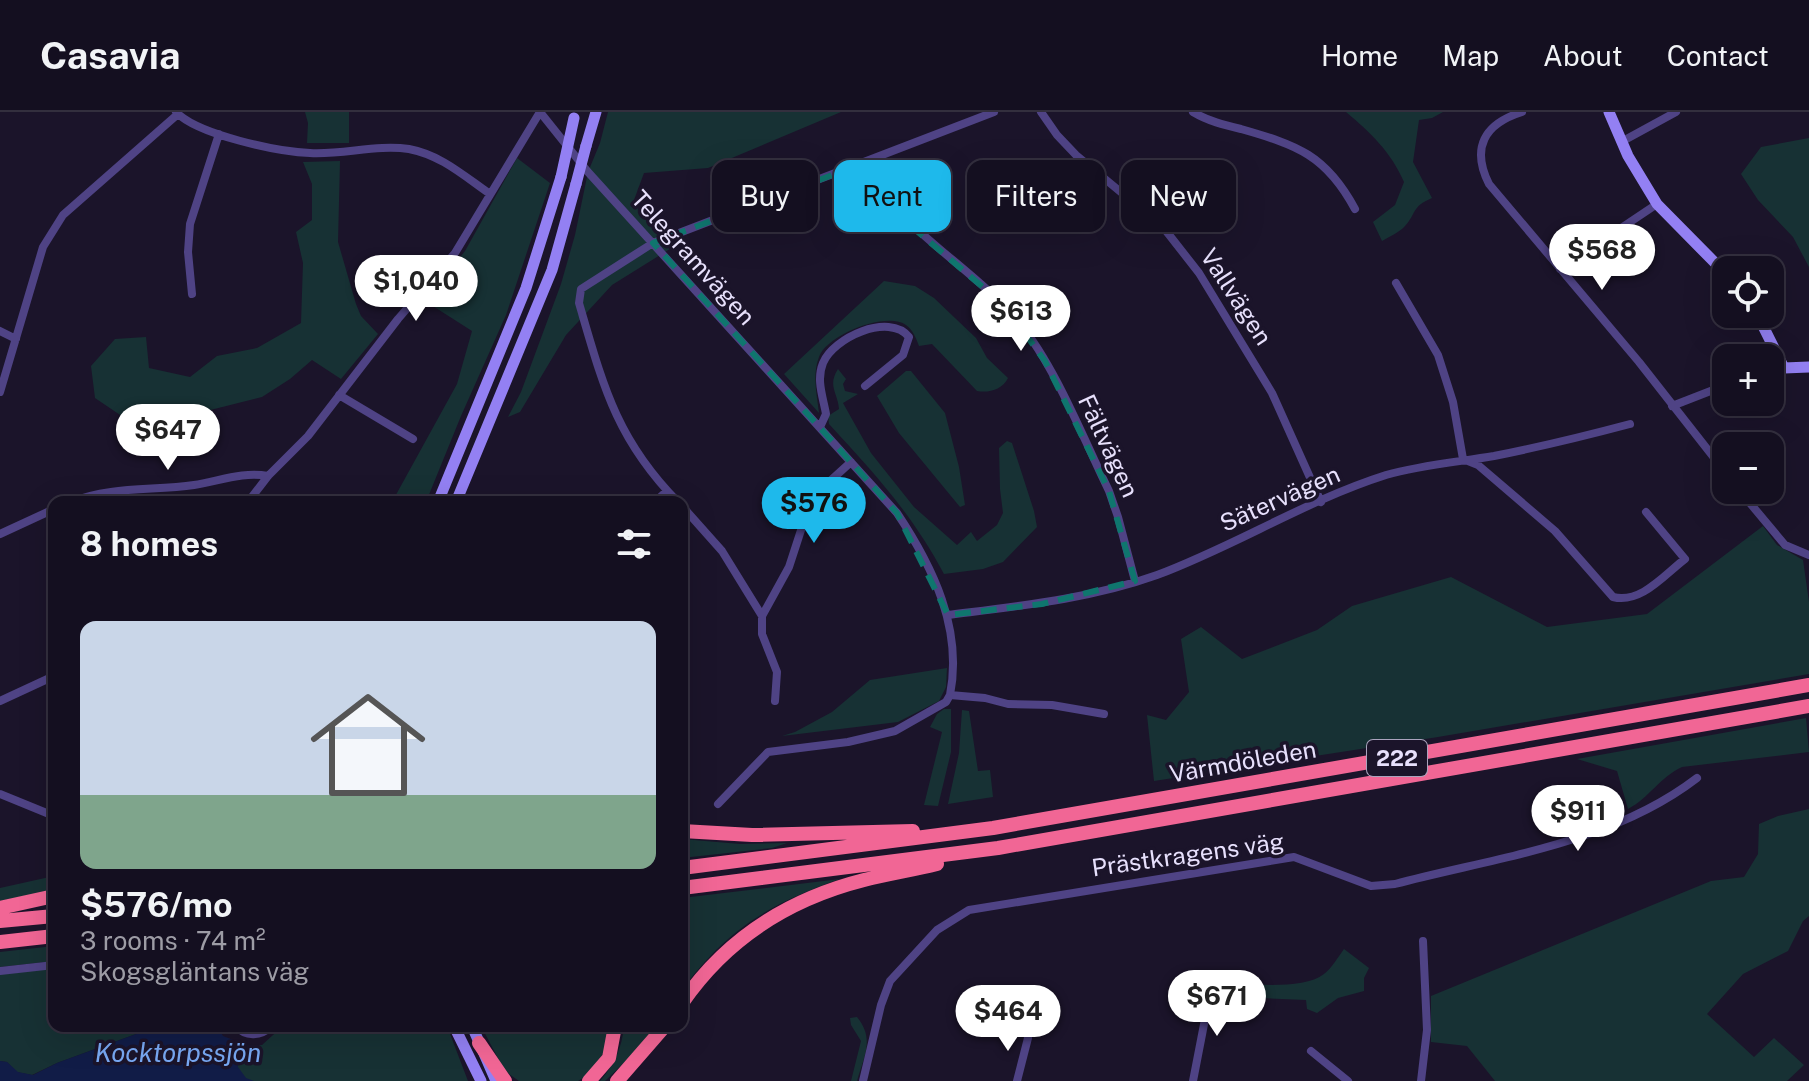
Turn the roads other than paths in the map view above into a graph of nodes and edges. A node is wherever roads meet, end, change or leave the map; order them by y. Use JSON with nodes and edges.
{"nodes":[{"id":1,"x":540,"y":112,"type":"edge"},
{"id":2,"x":994,"y":112,"type":"edge"},
{"id":3,"x":1041,"y":112,"type":"edge"},
{"id":4,"x":1193,"y":112,"type":"edge"},
{"id":5,"x":1522,"y":112,"type":"edge"},
{"id":6,"x":1609,"y":112,"type":"edge"},
{"id":7,"x":1676,"y":112,"type":"edge"},
{"id":8,"x":177,"y":113,"type":"edge"},
{"id":9,"x":575,"y":115,"type":"edge"},
{"id":10,"x":593,"y":116,"type":"edge"},
{"id":11,"x":219,"y":134,"type":"junction"},
{"id":12,"x":1621,"y":142,"type":"junction"},
{"id":13,"x":872,"y":160,"type":"edge"},
{"id":14,"x":834,"y":174,"type":"edge"},
{"id":15,"x":490,"y":194,"type":"junction"},
{"id":16,"x":1657,"y":204,"type":"junction"},
{"id":17,"x":1355,"y":209,"type":"dead end"},
{"id":18,"x":918,"y":232,"type":"edge"},
{"id":19,"x":653,"y":243,"type":"junction"},
{"id":20,"x":1712,"y":260,"type":"edge"},
{"id":21,"x":1560,"y":269,"type":"junction"},
{"id":22,"x":1396,"y":283,"type":"dead end"},
{"id":23,"x":192,"y":294,"type":"dead end"},
{"id":24,"x":0,"y":331,"type":"edge"},
{"id":25,"x":16,"y":339,"type":"junction"},
{"id":26,"x":1809,"y":367,"type":"edge"},
{"id":27,"x":1784,"y":368,"type":"edge"},
{"id":28,"x":865,"y":386,"type":"dead end"},
{"id":29,"x":1712,"y":390,"type":"edge"},
{"id":30,"x":0,"y":392,"type":"edge"},
{"id":31,"x":339,"y":395,"type":"junction"},
{"id":32,"x":1672,"y":406,"type":"junction"},
{"id":33,"x":1630,"y":424,"type":"dead end"},
{"id":34,"x":820,"y":427,"type":"junction"},
{"id":35,"x":413,"y":439,"type":"dead end"},
{"id":36,"x":1712,"y":456,"type":"edge"},
{"id":37,"x":1463,"y":459,"type":"junction"},
{"id":38,"x":851,"y":462,"type":"junction"},
{"id":39,"x":268,"y":476,"type":"junction"},
{"id":40,"x":667,"y":491,"type":"junction"},
{"id":41,"x":86,"y":496,"type":"edge"},
{"id":42,"x":253,"y":496,"type":"edge"},
{"id":43,"x":440,"y":496,"type":"edge"},
{"id":44,"x":458,"y":496,"type":"edge"},
{"id":45,"x":662,"y":496,"type":"edge"},
{"id":46,"x":672,"y":496,"type":"edge"},
{"id":47,"x":1321,"y":502,"type":"junction"},
{"id":48,"x":1751,"y":504,"type":"edge"},
{"id":49,"x":48,"y":512,"type":"edge"},
{"id":50,"x":1646,"y":512,"type":"dead end"},
{"id":51,"x":688,"y":513,"type":"edge"},
{"id":52,"x":0,"y":534,"type":"edge"},
{"id":53,"x":1809,"y":555,"type":"edge"},
{"id":54,"x":1135,"y":581,"type":"junction"},
{"id":55,"x":948,"y":615,"type":"junction"},
{"id":56,"x":762,"y":616,"type":"junction"},
{"id":57,"x":48,"y":679,"type":"edge"},
{"id":58,"x":1809,"y":685,"type":"edge"},
{"id":59,"x":950,"y":695,"type":"junction"},
{"id":60,"x":0,"y":701,"type":"edge"},
{"id":61,"x":775,"y":701,"type":"dead end"},
{"id":62,"x":1809,"y":706,"type":"edge"},
{"id":63,"x":1104,"y":714,"type":"dead end"},
{"id":64,"x":1697,"y":778,"type":"dead end"},
{"id":65,"x":0,"y":794,"type":"edge"},
{"id":66,"x":718,"y":804,"type":"dead end"},
{"id":67,"x":48,"y":814,"type":"edge"},
{"id":68,"x":993,"y":828,"type":"junction"},
{"id":69,"x":688,"y":831,"type":"edge"},
{"id":70,"x":998,"y":848,"type":"junction"},
{"id":71,"x":688,"y":867,"type":"edge"},
{"id":72,"x":688,"y":887,"type":"edge"},
{"id":73,"x":48,"y":897,"type":"edge"},
{"id":74,"x":0,"y":908,"type":"edge"},
{"id":75,"x":48,"y":917,"type":"edge"},
{"id":76,"x":0,"y":921,"type":"edge"},
{"id":77,"x":48,"y":937,"type":"edge"},
{"id":78,"x":1423,"y":941,"type":"dead end"},
{"id":79,"x":0,"y":942,"type":"edge"},
{"id":80,"x":48,"y":966,"type":"edge"},
{"id":81,"x":0,"y":971,"type":"edge"},
{"id":82,"x":688,"y":995,"type":"edge"},
{"id":83,"x":1202,"y":996,"type":"dead end"},
{"id":84,"x":1026,"y":1025,"type":"dead end"},
{"id":85,"x":241,"y":1032,"type":"edge"},
{"id":86,"x":264,"y":1032,"type":"edge"},
{"id":87,"x":457,"y":1032,"type":"edge"},
{"id":88,"x":474,"y":1032,"type":"edge"},
{"id":89,"x":614,"y":1032,"type":"edge"},
{"id":90,"x":660,"y":1032,"type":"edge"},
{"id":91,"x":479,"y":1043,"type":"junction"},
{"id":92,"x":1311,"y":1051,"type":"dead end"},
{"id":93,"x":481,"y":1081,"type":"edge"},
{"id":94,"x":496,"y":1081,"type":"edge"},
{"id":95,"x":505,"y":1081,"type":"edge"},
{"id":96,"x":589,"y":1081,"type":"edge"},
{"id":97,"x":617,"y":1081,"type":"edge"},
{"id":98,"x":863,"y":1081,"type":"edge"},
{"id":99,"x":1017,"y":1081,"type":"edge"},
{"id":100,"x":1193,"y":1081,"type":"edge"},
{"id":101,"x":1348,"y":1081,"type":"edge"},
{"id":102,"x":1421,"y":1081,"type":"edge"}],
"edges":[{"from":1,"to":15,"type":"street"},
{"from":1,"to":19,"type":"street","name":"Telegramvägen"},
{"from":2,"to":13,"type":"street"},
{"from":3,"to":47,"type":"street","name":"Vallvägen"},
{"from":4,"to":17,"type":"street"},
{"from":5,"to":21,"type":"street"},
{"from":6,"to":12,"type":"main road"},
{"from":7,"to":12,"type":"street"},
{"from":8,"to":11,"type":"street"},
{"from":8,"to":25,"type":"street"},
{"from":9,"to":43,"type":"main road","bridge":true},
{"from":10,"to":44,"type":"main road","bridge":true},
{"from":11,"to":15,"type":"street"},
{"from":11,"to":23,"type":"street"},
{"from":12,"to":16,"type":"main road"},
{"from":14,"to":19,"type":"street"},
{"from":15,"to":31,"type":"street"},
{"from":16,"to":20,"type":"main road"},
{"from":16,"to":21,"type":"street"},
{"from":18,"to":54,"type":"street","name":"Fältvägen"},
{"from":19,"to":34,"type":"street","name":"Telegramvägen"},
{"from":19,"to":40,"type":"street"},
{"from":21,"to":32,"type":"street"},
{"from":22,"to":37,"type":"street"},
{"from":24,"to":25,"type":"street"},
{"from":25,"to":30,"type":"street"},
{"from":26,"to":27,"type":"main road"},
{"from":28,"to":34,"type":"street"},
{"from":29,"to":32,"type":"street"},
{"from":31,"to":35,"type":"street"},
{"from":31,"to":39,"type":"street"},
{"from":32,"to":36,"type":"street"},
{"from":33,"to":37,"type":"street","name":"Sätervägen"},
{"from":34,"to":38,"type":"street","name":"Telegramvägen"},
{"from":37,"to":47,"type":"street","name":"Sätervägen"},
{"from":37,"to":50,"type":"street"},
{"from":38,"to":55,"type":"street","name":"Telegramvägen"},
{"from":38,"to":56,"type":"street"},
{"from":39,"to":41,"type":"street"},
{"from":39,"to":42,"type":"street"},
{"from":40,"to":45,"type":"street"},
{"from":40,"to":46,"type":"street"},
{"from":47,"to":54,"type":"street","name":"Sätervägen"},
{"from":48,"to":53,"type":"street"},
{"from":49,"to":52,"type":"street"},
{"from":51,"to":56,"type":"street"},
{"from":54,"to":55,"type":"street","name":"Sätervägen"},
{"from":55,"to":59,"type":"street","name":"Telegramvägen"},
{"from":56,"to":61,"type":"street"},
{"from":57,"to":60,"type":"street"},
{"from":58,"to":68,"type":"highway","name":"Värmdöleden","number":"222"},
{"from":59,"to":63,"type":"street"},
{"from":59,"to":66,"type":"street"},
{"from":62,"to":70,"type":"highway","name":"Värmdöleden","number":"222"},
{"from":64,"to":98,"type":"street","name":"Prästkragens väg"},
{"from":65,"to":67,"type":"street"},
{"from":68,"to":69,"type":"highway"},
{"from":68,"to":71,"type":"highway","name":"Värmdöleden","number":"222"},
{"from":70,"to":72,"type":"highway","name":"Värmdöleden","number":"222"},
{"from":70,"to":82,"type":"highway"},
{"from":73,"to":74,"type":"highway"},
{"from":75,"to":76,"type":"highway"},
{"from":77,"to":79,"type":"highway"},
{"from":78,"to":102,"type":"street"},
{"from":80,"to":81,"type":"street"},
{"from":83,"to":100,"type":"street"},
{"from":84,"to":99,"type":"street"},
{"from":85,"to":86,"type":"street"},
{"from":87,"to":93,"type":"main road"},
{"from":88,"to":91,"type":"main road"},
{"from":89,"to":96,"type":"highway"},
{"from":90,"to":97,"type":"highway"},
{"from":91,"to":94,"type":"main road"},
{"from":91,"to":95,"type":"highway"},
{"from":92,"to":101,"type":"street"}]}
